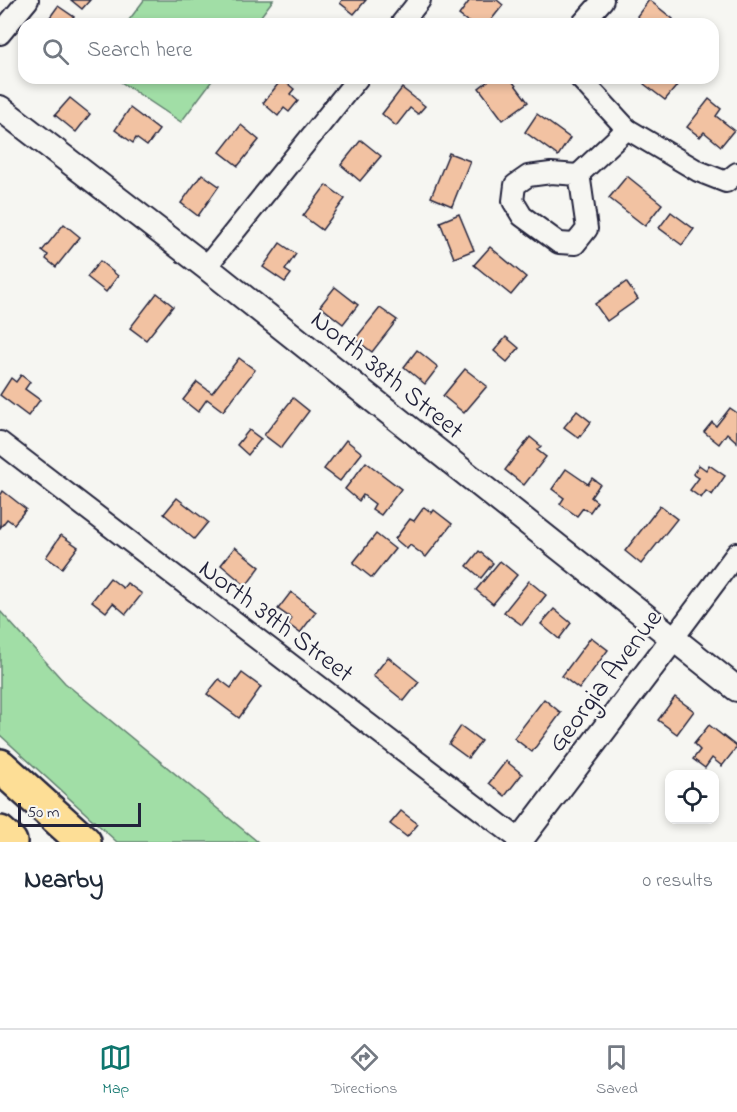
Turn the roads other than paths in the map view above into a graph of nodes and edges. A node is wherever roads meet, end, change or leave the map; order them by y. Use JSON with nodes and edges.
{"nodes":[{"id":1,"x":28,"y":0,"type":"edge"},
{"id":2,"x":420,"y":0,"type":"edge"},
{"id":3,"x":603,"y":0,"type":"edge"},
{"id":4,"x":406,"y":18,"type":"edge"},
{"id":5,"x":587,"y":18,"type":"edge"},
{"id":6,"x":0,"y":34,"type":"edge"},
{"id":7,"x":353,"y":84,"type":"edge"},
{"id":8,"x":586,"y":84,"type":"edge"},
{"id":9,"x":0,"y":108,"type":"edge"},
{"id":10,"x":627,"y":129,"type":"junction"},
{"id":11,"x":578,"y":175,"type":"dead end"},
{"id":12,"x":732,"y":178,"type":"edge"},
{"id":13,"x":206,"y":267,"type":"junction"},
{"id":14,"x":0,"y":442,"type":"edge"},
{"id":15,"x":737,"y":553,"type":"edge"},
{"id":16,"x":672,"y":640,"type":"junction"},
{"id":17,"x":737,"y":689,"type":"edge"},
{"id":18,"x":0,"y":766,"type":"edge"},
{"id":19,"x":0,"y":833,"type":"edge"},
{"id":20,"x":520,"y":841,"type":"edge"},
{"id":21,"x":10,"y":842,"type":"edge"},
{"id":22,"x":84,"y":842,"type":"edge"}],
"edges":[{"from":1,"to":6,"type":"street"},
{"from":2,"to":4,"type":"street"},
{"from":3,"to":5,"type":"street"},
{"from":7,"to":13,"type":"street"},
{"from":8,"to":10,"type":"street"},
{"from":9,"to":13,"type":"street","name":"North 38th Street"},
{"from":10,"to":11,"type":"street"},
{"from":10,"to":12,"type":"street"},
{"from":13,"to":16,"type":"street","name":"North 38th Street"},
{"from":14,"to":20,"type":"street","name":"North 39th Street"},
{"from":15,"to":16,"type":"street","name":"Georgia Avenue"},
{"from":16,"to":17,"type":"street","name":"North 38th Street"},
{"from":16,"to":20,"type":"street","name":"Georgia Avenue"},
{"from":18,"to":22,"type":"highway"},
{"from":19,"to":21,"type":"highway"}]}
